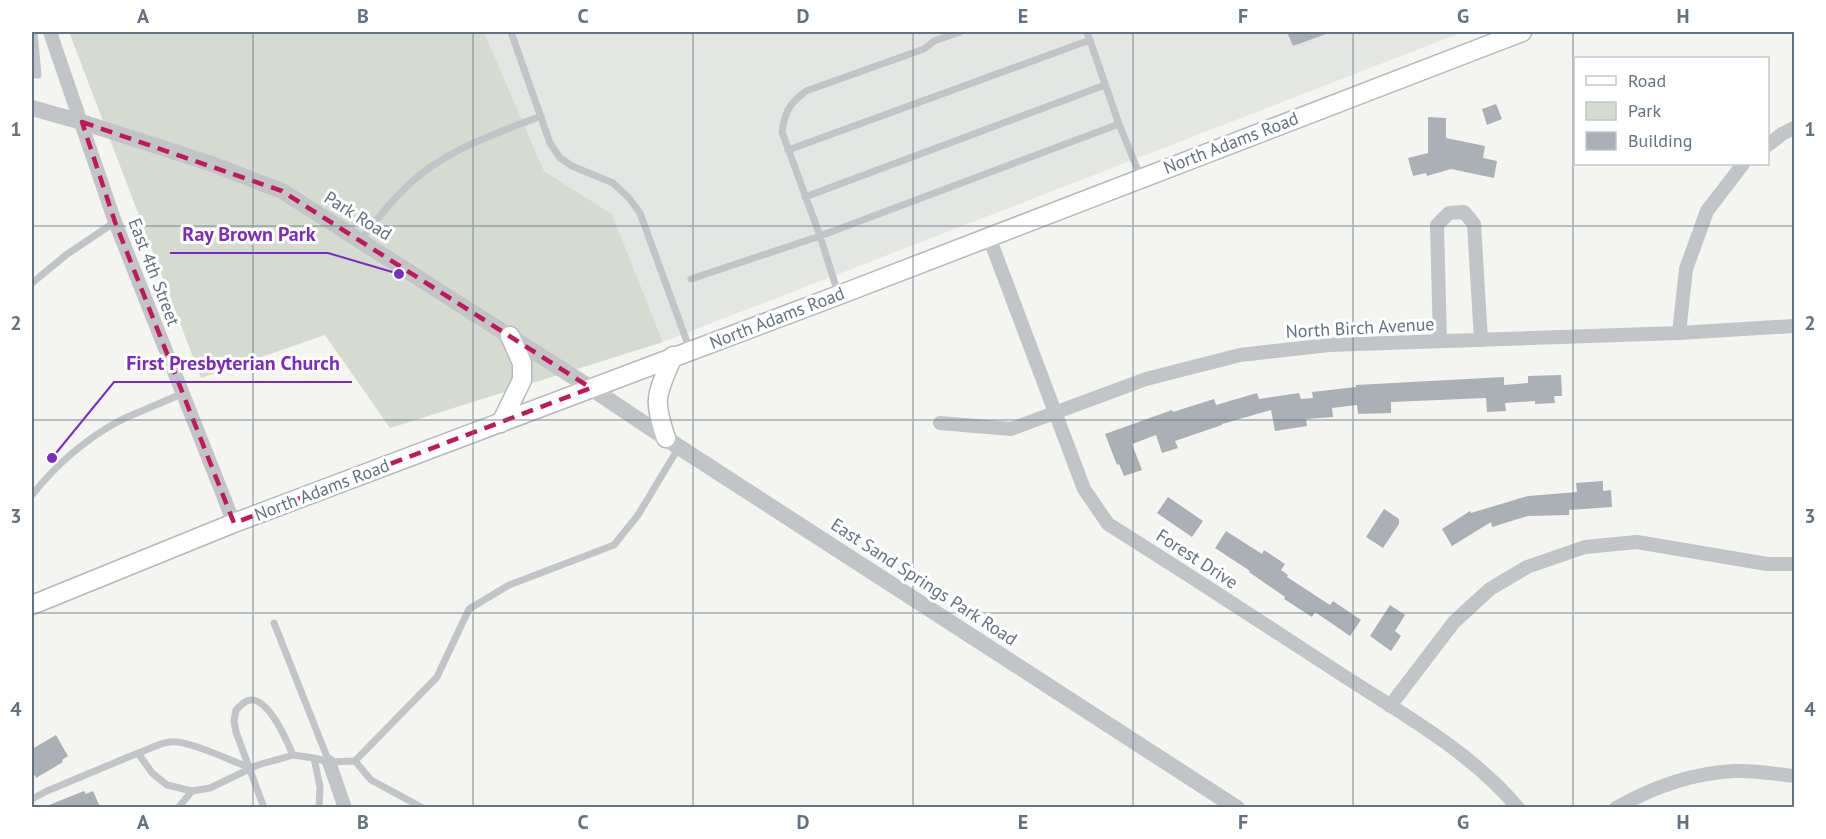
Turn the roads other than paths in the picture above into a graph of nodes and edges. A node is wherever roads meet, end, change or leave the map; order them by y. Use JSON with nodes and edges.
{"nodes":[{"id":1,"x":34,"y":32,"type":"edge"},
{"id":2,"x":50,"y":32,"type":"edge"},
{"id":3,"x":510,"y":32,"type":"edge"},
{"id":4,"x":960,"y":32,"type":"edge"},
{"id":5,"x":1087,"y":32,"type":"edge"},
{"id":6,"x":1522,"y":32,"type":"edge"},
{"id":7,"x":1090,"y":40,"type":"junction"},
{"id":8,"x":32,"y":74,"type":"edge"},
{"id":9,"x":1106,"y":85,"type":"junction"},
{"id":10,"x":32,"y":108,"type":"edge"},
{"id":11,"x":541,"y":116,"type":"junction"},
{"id":12,"x":82,"y":122,"type":"junction"},
{"id":13,"x":1119,"y":124,"type":"junction"},
{"id":14,"x":1794,"y":128,"type":"edge"},
{"id":15,"x":1769,"y":144,"type":"edge"},
{"id":16,"x":788,"y":150,"type":"junction"},
{"id":17,"x":1742,"y":165,"type":"edge"},
{"id":18,"x":1141,"y":178,"type":"junction"},
{"id":19,"x":805,"y":197,"type":"junction"},
{"id":20,"x":115,"y":222,"type":"junction"},
{"id":21,"x":820,"y":236,"type":"junction"},
{"id":22,"x":988,"y":237,"type":"junction"},
{"id":23,"x":360,"y":240,"type":"junction"},
{"id":24,"x":691,"y":279,"type":"dead end"},
{"id":25,"x":32,"y":283,"type":"edge"},
{"id":26,"x":839,"y":295,"type":"junction"},
{"id":27,"x":1794,"y":326,"type":"edge"},
{"id":28,"x":1679,"y":333,"type":"junction"},
{"id":29,"x":510,"y":336,"type":"junction"},
{"id":30,"x":1481,"y":340,"type":"junction"},
{"id":31,"x":1440,"y":341,"type":"junction"},
{"id":32,"x":682,"y":353,"type":"junction"},
{"id":33,"x":591,"y":388,"type":"junction"},
{"id":34,"x":183,"y":393,"type":"junction"},
{"id":35,"x":1054,"y":414,"type":"junction"},
{"id":36,"x":501,"y":423,"type":"junction"},
{"id":37,"x":940,"y":423,"type":"dead end"},
{"id":38,"x":672,"y":443,"type":"junction"},
{"id":39,"x":32,"y":495,"type":"edge"},
{"id":40,"x":234,"y":524,"type":"junction"},
{"id":41,"x":1794,"y":564,"type":"edge"},
{"id":42,"x":32,"y":604,"type":"edge"},
{"id":43,"x":274,"y":622,"type":"dead end"},
{"id":44,"x":1390,"y":706,"type":"junction"},
{"id":45,"x":138,"y":753,"type":"junction"},
{"id":46,"x":293,"y":755,"type":"junction"},
{"id":47,"x":314,"y":758,"type":"junction"},
{"id":48,"x":355,"y":761,"type":"junction"},
{"id":49,"x":329,"y":762,"type":"junction"},
{"id":50,"x":251,"y":768,"type":"junction"},
{"id":51,"x":1794,"y":776,"type":"edge"},
{"id":52,"x":192,"y":791,"type":"junction"},
{"id":53,"x":32,"y":799,"type":"edge"},
{"id":54,"x":178,"y":807,"type":"edge"},
{"id":55,"x":264,"y":807,"type":"edge"},
{"id":56,"x":319,"y":807,"type":"edge"},
{"id":57,"x":345,"y":807,"type":"edge"},
{"id":58,"x":423,"y":807,"type":"edge"},
{"id":59,"x":1238,"y":807,"type":"edge"},
{"id":60,"x":1518,"y":807,"type":"edge"},
{"id":61,"x":1616,"y":807,"type":"edge"}],
"edges":[{"from":1,"to":8,"type":"lane"},
{"from":2,"to":12,"type":"street","name":"East 4th Street"},
{"from":3,"to":11,"type":"lane"},
{"from":4,"to":16,"type":"lane"},
{"from":5,"to":7,"type":"lane"},
{"from":6,"to":18,"type":"main road","name":"North Adams Road"},
{"from":7,"to":9,"type":"lane"},
{"from":7,"to":16,"type":"lane"},
{"from":9,"to":13,"type":"lane"},
{"from":9,"to":19,"type":"lane"},
{"from":10,"to":12,"type":"street","name":"Park Road"},
{"from":11,"to":23,"type":"lane"},
{"from":11,"to":32,"type":"lane"},
{"from":12,"to":20,"type":"street","name":"East 4th Street"},
{"from":12,"to":23,"type":"street","name":"Park Road"},
{"from":13,"to":18,"type":"lane"},
{"from":13,"to":21,"type":"lane"},
{"from":14,"to":15,"type":"street"},
{"from":16,"to":19,"type":"lane"},
{"from":17,"to":28,"type":"street"},
{"from":18,"to":22,"type":"main road","name":"North Adams Road"},
{"from":19,"to":21,"type":"lane"},
{"from":20,"to":25,"type":"lane"},
{"from":20,"to":34,"type":"street","name":"East 4th Street"},
{"from":21,"to":24,"type":"lane"},
{"from":21,"to":26,"type":"lane"},
{"from":22,"to":26,"type":"main road","name":"North Adams Road"},
{"from":22,"to":35,"type":"street","name":"Forest Drive"},
{"from":23,"to":29,"type":"street","name":"Park Road"},
{"from":26,"to":32,"type":"main road","name":"North Adams Road"},
{"from":27,"to":28,"type":"street","name":"North Birch Avenue"},
{"from":28,"to":30,"type":"street","name":"North Birch Avenue"},
{"from":29,"to":33,"type":"street","name":"Park Road"},
{"from":29,"to":36,"type":"main road"},
{"from":30,"to":31,"type":"street","name":"North Birch Avenue"},
{"from":30,"to":31,"type":"street"},
{"from":31,"to":35,"type":"street","name":"North Birch Avenue"},
{"from":32,"to":33,"type":"main road","name":"North Adams Road"},
{"from":32,"to":38,"type":"main road"},
{"from":33,"to":36,"type":"main road","name":"North Adams Road"},
{"from":33,"to":38,"type":"street","name":"East Sand Springs Park Road"},
{"from":34,"to":39,"type":"lane"},
{"from":34,"to":40,"type":"street","name":"East 4th Street"},
{"from":35,"to":37,"type":"street","name":"North Birch Avenue"},
{"from":35,"to":44,"type":"street","name":"Forest Drive"},
{"from":36,"to":40,"type":"main road","name":"North Adams Road"},
{"from":38,"to":48,"type":"lane"},
{"from":38,"to":59,"type":"street","name":"East Sand Springs Park Road"},
{"from":40,"to":42,"type":"main road","name":"North Adams Road"},
{"from":41,"to":44,"type":"street"},
{"from":43,"to":49,"type":"lane"},
{"from":44,"to":60,"type":"street","name":"Forest Drive"},
{"from":45,"to":50,"type":"lane"},
{"from":45,"to":52,"type":"lane"},
{"from":45,"to":53,"type":"lane"},
{"from":46,"to":47,"type":"lane"},
{"from":46,"to":50,"type":"lane"},
{"from":46,"to":50,"type":"lane"},
{"from":47,"to":49,"type":"lane"},
{"from":47,"to":56,"type":"lane"},
{"from":48,"to":49,"type":"lane"},
{"from":48,"to":58,"type":"lane"},
{"from":49,"to":57,"type":"street"},
{"from":50,"to":52,"type":"lane"},
{"from":50,"to":55,"type":"lane"},
{"from":51,"to":61,"type":"street"},
{"from":52,"to":54,"type":"lane"}]}
